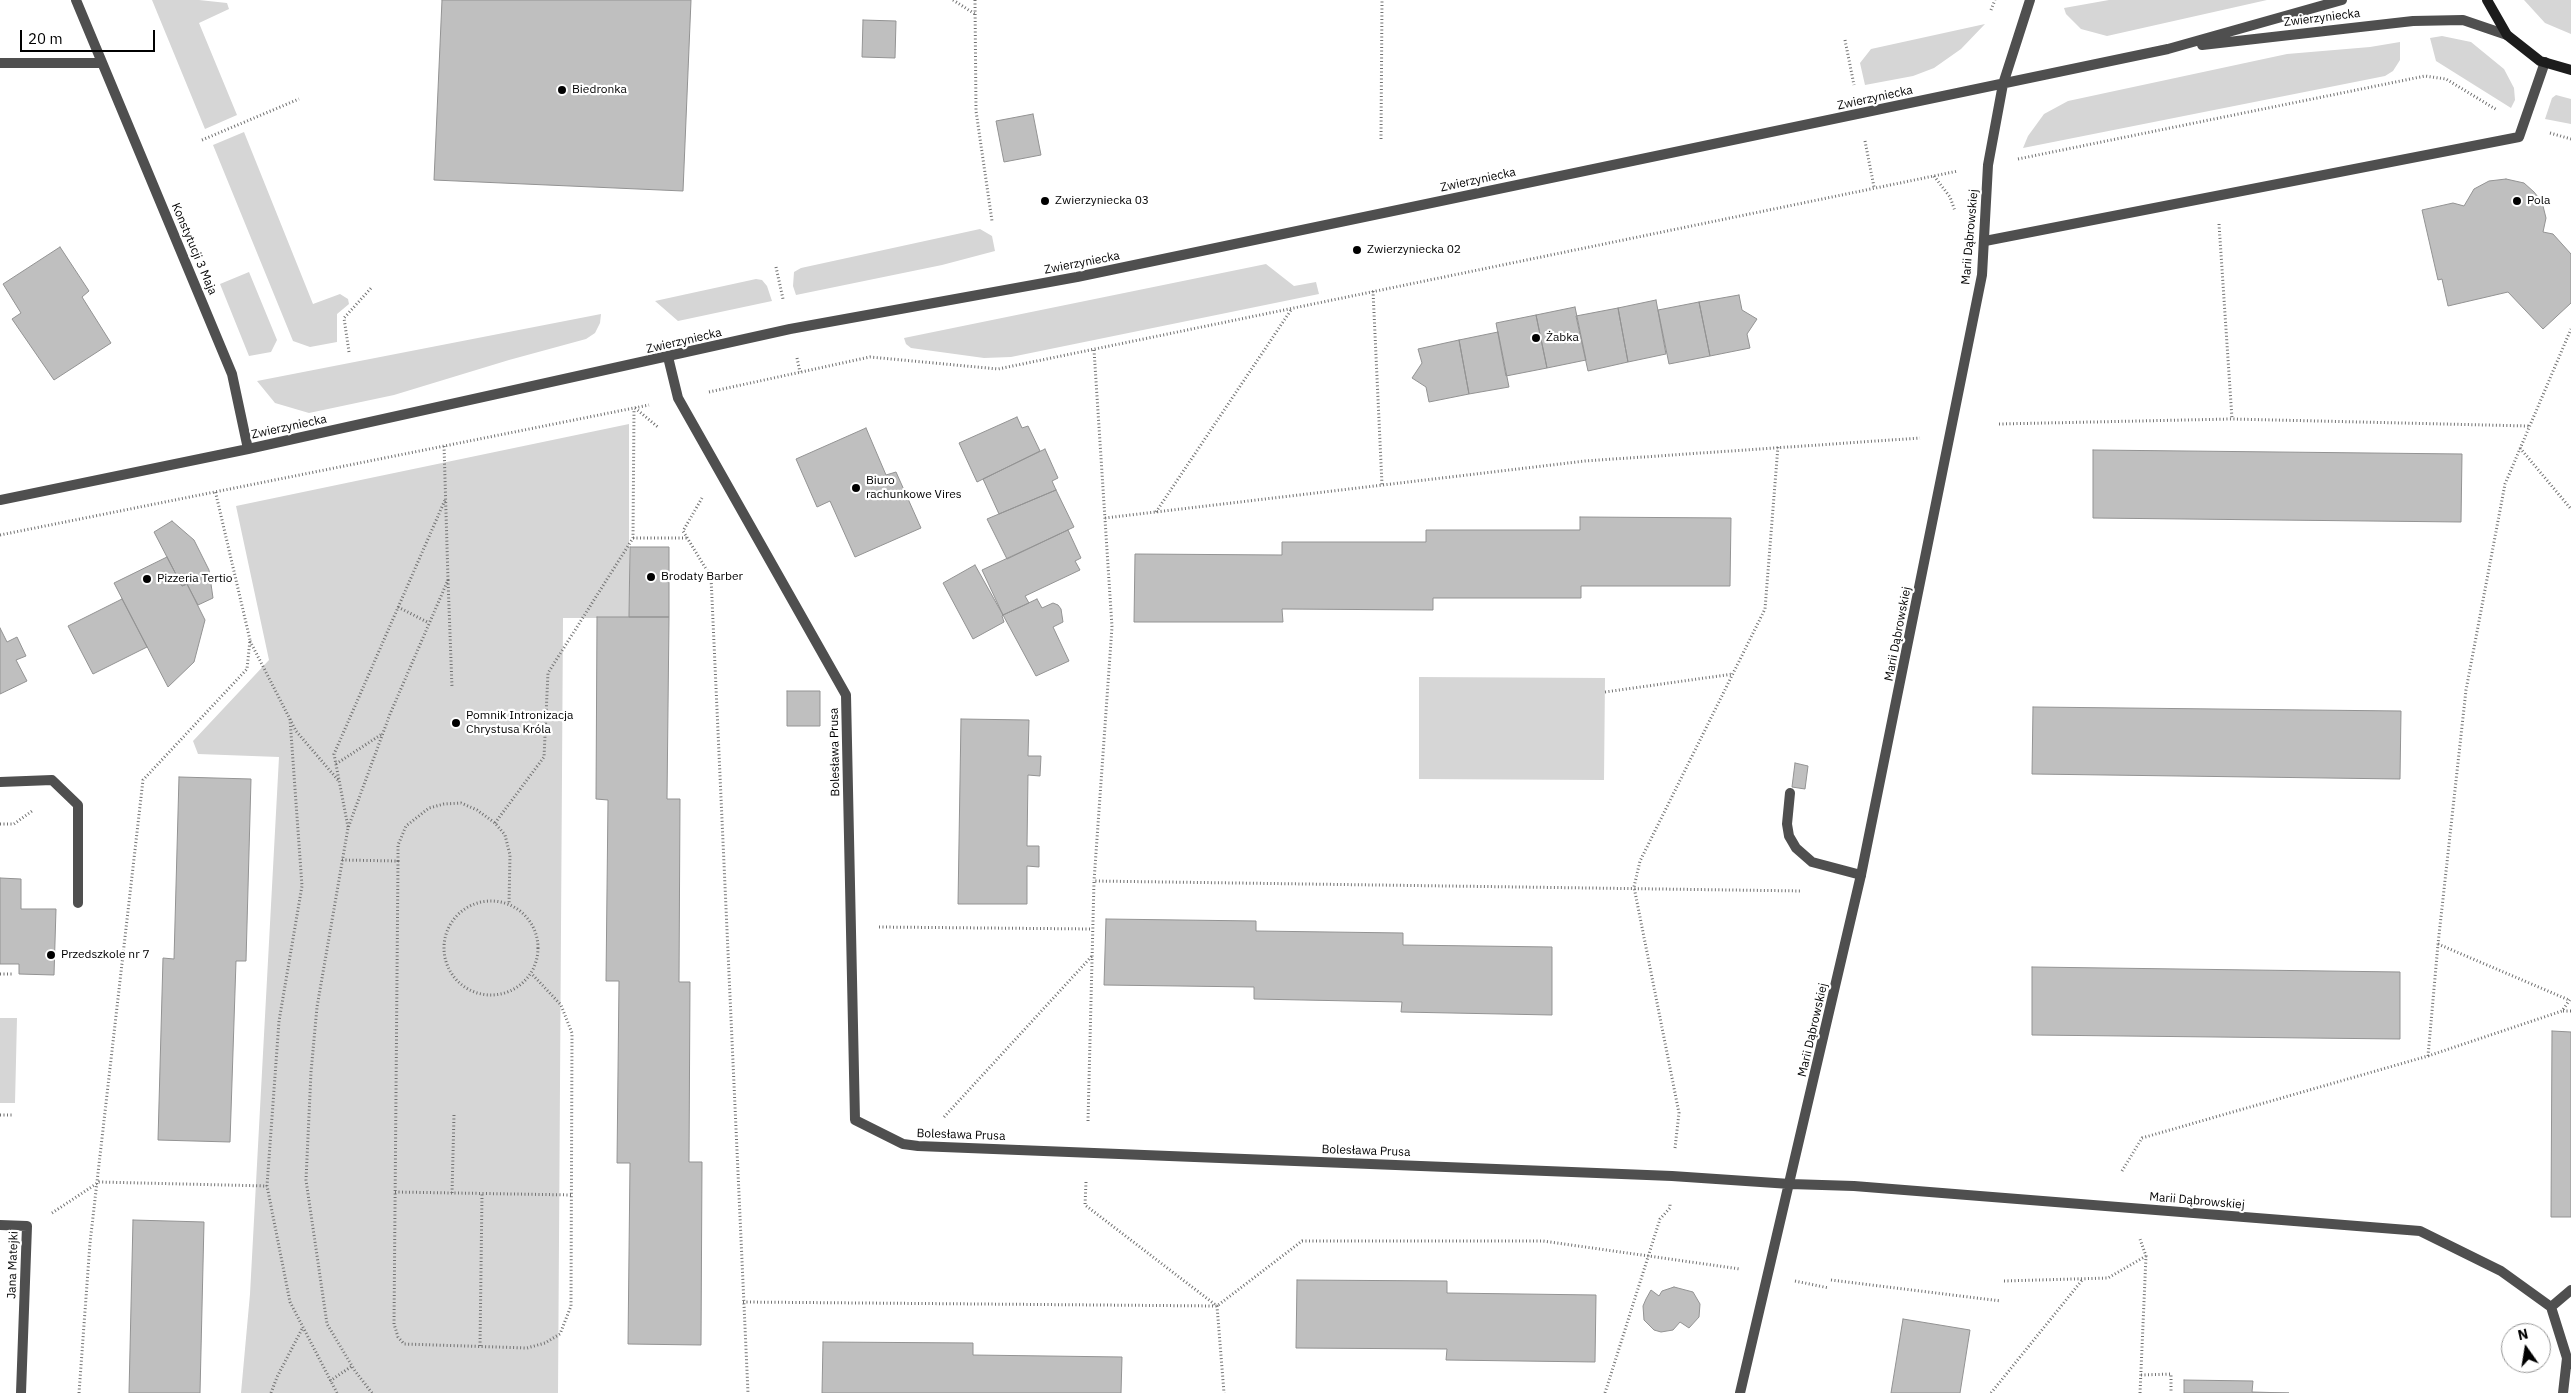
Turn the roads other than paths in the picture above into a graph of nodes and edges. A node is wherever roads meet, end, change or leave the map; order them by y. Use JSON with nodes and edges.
{"nodes":[{"id":1,"x":76,"y":0,"type":"edge"},
{"id":2,"x":2030,"y":0,"type":"edge"},
{"id":3,"x":2342,"y":0,"type":"edge"},
{"id":4,"x":2487,"y":0,"type":"edge"},
{"id":5,"x":2507,"y":35,"type":"junction"},
{"id":6,"x":2168,"y":49,"type":"junction"},
{"id":7,"x":2545,"y":62,"type":"junction"},
{"id":8,"x":0,"y":63,"type":"edge"},
{"id":9,"x":102,"y":63,"type":"junction"},
{"id":10,"x":2571,"y":70,"type":"edge"},
{"id":11,"x":2003,"y":84,"type":"junction"},
{"id":12,"x":1985,"y":241,"type":"junction"},
{"id":13,"x":668,"y":357,"type":"junction"},
{"id":14,"x":248,"y":449,"type":"junction"},
{"id":15,"x":0,"y":500,"type":"edge"},
{"id":16,"x":0,"y":782,"type":"edge"},
{"id":17,"x":1790,"y":793,"type":"dead end"},
{"id":18,"x":1861,"y":875,"type":"junction"},
{"id":19,"x":78,"y":904,"type":"dead end"},
{"id":20,"x":1790,"y":1184,"type":"junction"},
{"id":21,"x":0,"y":1225,"type":"edge"},
{"id":22,"x":2571,"y":1290,"type":"edge"},
{"id":23,"x":2551,"y":1307,"type":"junction"},
{"id":24,"x":2569,"y":1361,"type":"edge"},
{"id":25,"x":21,"y":1393,"type":"edge"},
{"id":26,"x":1740,"y":1393,"type":"edge"},
{"id":27,"x":2563,"y":1393,"type":"edge"}],
"edges":[{"from":1,"to":9,"type":"street","name":"Konstytucji 3 Maja"},
{"from":2,"to":11,"type":"street","name":"Marii Dąbrowskiej"},
{"from":3,"to":6,"type":"street","name":"Zwierzyniecka"},
{"from":4,"to":5,"type":"street"},
{"from":5,"to":6,"type":"street","name":"Zwierzyniecka"},
{"from":5,"to":7,"type":"street"},
{"from":6,"to":11,"type":"street","name":"Zwierzyniecka"},
{"from":7,"to":10,"type":"street"},
{"from":7,"to":12,"type":"street"},
{"from":8,"to":9,"type":"street"},
{"from":9,"to":14,"type":"street","name":"Konstytucji 3 Maja"},
{"from":11,"to":12,"type":"street","name":"Marii Dąbrowskiej"},
{"from":11,"to":13,"type":"street","name":"Zwierzyniecka"},
{"from":12,"to":18,"type":"street","name":"Marii Dąbrowskiej"},
{"from":13,"to":14,"type":"street","name":"Zwierzyniecka"},
{"from":13,"to":20,"type":"street","name":"Bolesława Prusa"},
{"from":14,"to":15,"type":"street","name":"Zwierzyniecka"},
{"from":16,"to":19,"type":"street"},
{"from":17,"to":18,"type":"street"},
{"from":18,"to":20,"type":"street","name":"Marii Dąbrowskiej"},
{"from":20,"to":23,"type":"street","name":"Marii Dąbrowskiej"},
{"from":20,"to":26,"type":"street","name":"Marii Dąbrowskiej"},
{"from":21,"to":25,"type":"street","name":"Jana Matejki"},
{"from":22,"to":23,"type":"street"},
{"from":23,"to":24,"type":"street"},
{"from":24,"to":27,"type":"street"}]}
